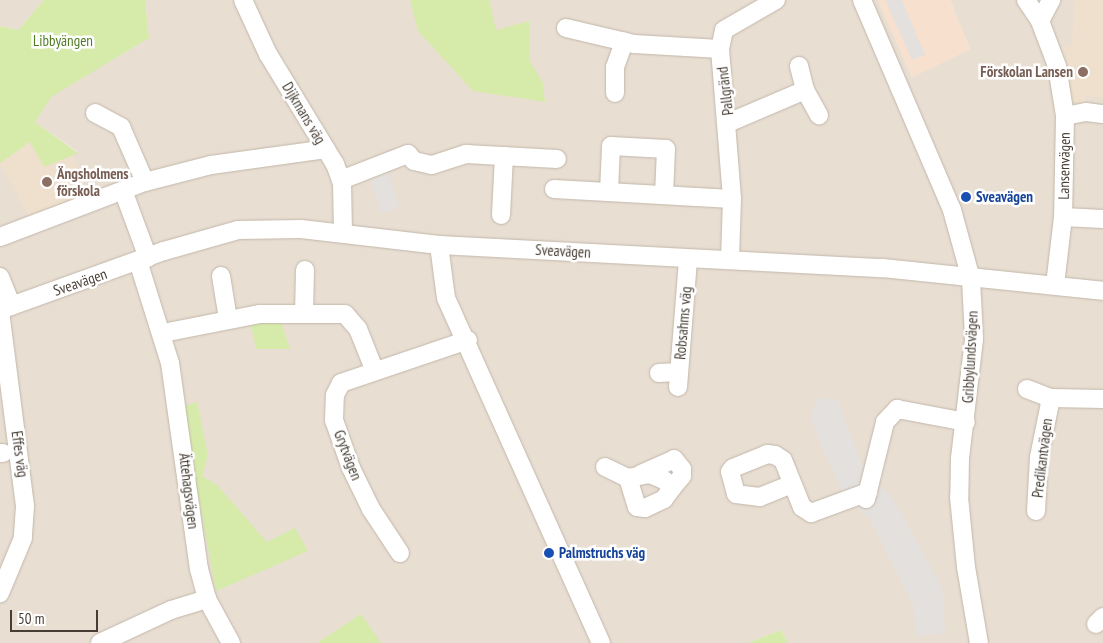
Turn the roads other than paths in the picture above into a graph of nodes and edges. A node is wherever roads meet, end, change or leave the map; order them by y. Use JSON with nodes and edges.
{"nodes":[{"id":1,"x":243,"y":0,"type":"edge"},
{"id":2,"x":776,"y":0,"type":"edge"},
{"id":3,"x":862,"y":0,"type":"edge"},
{"id":4,"x":1026,"y":0,"type":"edge"},
{"id":5,"x":1051,"y":0,"type":"edge"},
{"id":6,"x":1040,"y":21,"type":"junction"},
{"id":7,"x":566,"y":28,"type":"dead end"},
{"id":8,"x":624,"y":42,"type":"junction"},
{"id":9,"x":720,"y":49,"type":"junction"},
{"id":10,"x":799,"y":66,"type":"dead end"},
{"id":11,"x":805,"y":90,"type":"junction"},
{"id":12,"x":615,"y":93,"type":"dead end"},
{"id":13,"x":95,"y":113,"type":"dead end"},
{"id":14,"x":1103,"y":114,"type":"edge"},
{"id":15,"x":820,"y":115,"type":"dead end"},
{"id":16,"x":1065,"y":116,"type":"junction"},
{"id":17,"x":728,"y":123,"type":"junction"},
{"id":18,"x":326,"y":149,"type":"junction"},
{"id":19,"x":504,"y":156,"type":"junction"},
{"id":20,"x":556,"y":159,"type":"dead end"},
{"id":21,"x":341,"y":180,"type":"junction"},
{"id":22,"x":146,"y":182,"type":"junction"},
{"id":23,"x":554,"y":189,"type":"dead end"},
{"id":24,"x":609,"y":192,"type":"junction"},
{"id":25,"x":124,"y":193,"type":"junction"},
{"id":26,"x":664,"y":195,"type":"junction"},
{"id":27,"x":732,"y":199,"type":"junction"},
{"id":28,"x":500,"y":215,"type":"dead end"},
{"id":29,"x":1062,"y":217,"type":"junction"},
{"id":30,"x":1103,"y":219,"type":"edge"},
{"id":31,"x":343,"y":232,"type":"junction"},
{"id":32,"x":0,"y":238,"type":"edge"},
{"id":33,"x":439,"y":245,"type":"junction"},
{"id":34,"x":688,"y":259,"type":"junction"},
{"id":35,"x":730,"y":259,"type":"junction"},
{"id":36,"x":143,"y":260,"type":"junction"},
{"id":37,"x":305,"y":270,"type":"dead end"},
{"id":38,"x":0,"y":276,"type":"edge"},
{"id":39,"x":220,"y":276,"type":"dead end"},
{"id":40,"x":971,"y":279,"type":"junction"},
{"id":41,"x":1054,"y":285,"type":"junction"},
{"id":42,"x":1103,"y":291,"type":"edge"},
{"id":43,"x":4,"y":309,"type":"edge"},
{"id":44,"x":304,"y":314,"type":"junction"},
{"id":45,"x":228,"y":320,"type":"junction"},
{"id":46,"x":163,"y":333,"type":"junction"},
{"id":47,"x":468,"y":340,"type":"junction"},
{"id":48,"x":374,"y":369,"type":"junction"},
{"id":49,"x":659,"y":373,"type":"dead end"},
{"id":50,"x":1027,"y":389,"type":"dead end"},
{"id":51,"x":1050,"y":398,"type":"junction"},
{"id":52,"x":1103,"y":399,"type":"edge"},
{"id":53,"x":966,"y":422,"type":"junction"},
{"id":54,"x":605,"y":467,"type":"dead end"},
{"id":55,"x":634,"y":476,"type":"junction"},
{"id":56,"x":792,"y":484,"type":"dead end"},
{"id":57,"x":1036,"y":511,"type":"dead end"},
{"id":58,"x":400,"y":553,"type":"dead end"},
{"id":59,"x":0,"y":593,"type":"edge"},
{"id":60,"x":207,"y":599,"type":"junction"},
{"id":61,"x":106,"y":642,"type":"edge"},
{"id":62,"x":231,"y":643,"type":"edge"},
{"id":63,"x":601,"y":643,"type":"edge"},
{"id":64,"x":979,"y":643,"type":"edge"}],
"edges":[{"from":1,"to":18,"type":"street","name":"Dijkmans väg"},
{"from":2,"to":9,"type":"street"},
{"from":3,"to":40,"type":"street","name":"Gribbylundsvägen"},
{"from":4,"to":6,"type":"street","name":"Lansenvägen"},
{"from":5,"to":6,"type":"street"},
{"from":6,"to":16,"type":"street","name":"Lansenvägen"},
{"from":7,"to":8,"type":"street","name":"Pallgränd"},
{"from":8,"to":9,"type":"street","name":"Pallgränd"},
{"from":8,"to":12,"type":"street"},
{"from":9,"to":17,"type":"street","name":"Pallgränd"},
{"from":10,"to":11,"type":"street"},
{"from":11,"to":15,"type":"street"},
{"from":11,"to":17,"type":"street"},
{"from":13,"to":22,"type":"street"},
{"from":14,"to":16,"type":"street","name":"Lansenvägen"},
{"from":16,"to":29,"type":"street","name":"Lansenvägen"},
{"from":17,"to":27,"type":"street","name":"Pallgränd"},
{"from":18,"to":21,"type":"street","name":"Dijkmans väg"},
{"from":18,"to":22,"type":"street"},
{"from":19,"to":20,"type":"street"},
{"from":19,"to":21,"type":"street"},
{"from":19,"to":28,"type":"street"},
{"from":21,"to":31,"type":"street","name":"Dijkmans väg"},
{"from":22,"to":25,"type":"street"},
{"from":23,"to":24,"type":"street"},
{"from":24,"to":26,"type":"street"},
{"from":24,"to":26,"type":"street"},
{"from":25,"to":32,"type":"street"},
{"from":25,"to":36,"type":"street"},
{"from":26,"to":27,"type":"street"},
{"from":27,"to":35,"type":"street","name":"Pallgränd"},
{"from":29,"to":30,"type":"street","name":"Lansenvägen"},
{"from":29,"to":41,"type":"street","name":"Lansenvägen"},
{"from":31,"to":33,"type":"street","name":"Sveavägen"},
{"from":31,"to":36,"type":"street","name":"Sveavägen"},
{"from":33,"to":34,"type":"street","name":"Sveavägen"},
{"from":33,"to":47,"type":"street"},
{"from":34,"to":35,"type":"street","name":"Sveavägen"},
{"from":34,"to":49,"type":"street","name":"Robsahms väg"},
{"from":35,"to":40,"type":"street","name":"Sveavägen"},
{"from":36,"to":43,"type":"street","name":"Sveavägen"},
{"from":36,"to":46,"type":"street","name":"Ättehagsvägen"},
{"from":37,"to":44,"type":"street"},
{"from":38,"to":43,"type":"street"},
{"from":39,"to":45,"type":"street"},
{"from":40,"to":41,"type":"street","name":"Sveavägen"},
{"from":40,"to":53,"type":"street","name":"Gribbylundsvägen"},
{"from":41,"to":42,"type":"street","name":"Sveavägen"},
{"from":43,"to":59,"type":"street","name":"Effes väg"},
{"from":44,"to":45,"type":"street"},
{"from":44,"to":48,"type":"street"},
{"from":45,"to":46,"type":"street"},
{"from":46,"to":60,"type":"street","name":"Ättehagsvägen"},
{"from":47,"to":48,"type":"street","name":"Grytvägen"},
{"from":47,"to":63,"type":"street"},
{"from":48,"to":58,"type":"street","name":"Grytvägen"},
{"from":50,"to":51,"type":"street"},
{"from":51,"to":52,"type":"street","name":"Predikantvägen"},
{"from":51,"to":57,"type":"street","name":"Predikantvägen"},
{"from":53,"to":56,"type":"street"},
{"from":53,"to":64,"type":"street","name":"Gribbylundsvägen"},
{"from":54,"to":55,"type":"street"},
{"from":55,"to":55,"type":"street"},
{"from":60,"to":61,"type":"street"},
{"from":60,"to":62,"type":"street","name":"Ättehagsvägen"}]}
